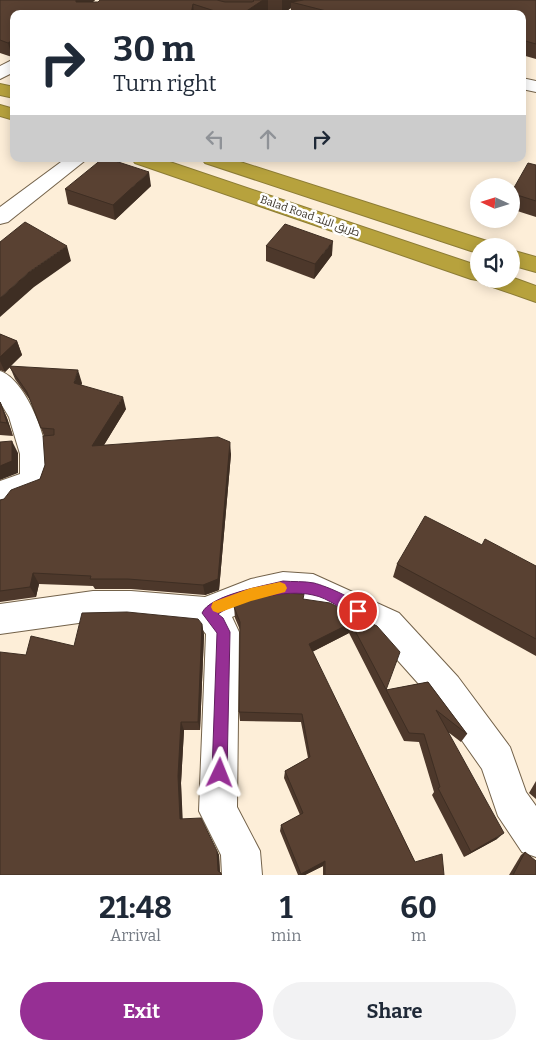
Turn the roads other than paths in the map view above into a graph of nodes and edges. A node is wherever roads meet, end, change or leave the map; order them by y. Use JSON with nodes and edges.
{"nodes":[{"id":1,"x":73,"y":162,"type":"edge"},
{"id":2,"x":151,"y":162,"type":"edge"},
{"id":3,"x":221,"y":162,"type":"edge"},
{"id":4,"x":0,"y":217,"type":"edge"},
{"id":5,"x":470,"y":243,"type":"edge"},
{"id":6,"x":520,"y":260,"type":"edge"},
{"id":7,"x":536,"y":265,"type":"edge"},
{"id":8,"x":470,"y":271,"type":"edge"},
{"id":9,"x":518,"y":288,"type":"edge"},
{"id":10,"x":536,"y":294,"type":"edge"},
{"id":11,"x":0,"y":380,"type":"edge"},
{"id":12,"x":0,"y":500,"type":"edge"},
{"id":13,"x":209,"y":613,"type":"junction"},
{"id":14,"x":0,"y":619,"type":"edge"},
{"id":15,"x":536,"y":838,"type":"edge"},
{"id":16,"x":242,"y":875,"type":"edge"}],
"edges":[{"from":1,"to":4,"type":"street"},
{"from":2,"to":8,"type":"highway","name":"Balad Road طريق البلد"},
{"from":3,"to":5,"type":"highway","name":"Balad Road طريق البلد"},
{"from":6,"to":7,"type":"highway"},
{"from":9,"to":10,"type":"highway"},
{"from":11,"to":12,"type":"street"},
{"from":13,"to":14,"type":"street"},
{"from":13,"to":15,"type":"street"},
{"from":13,"to":16,"type":"street"}]}
